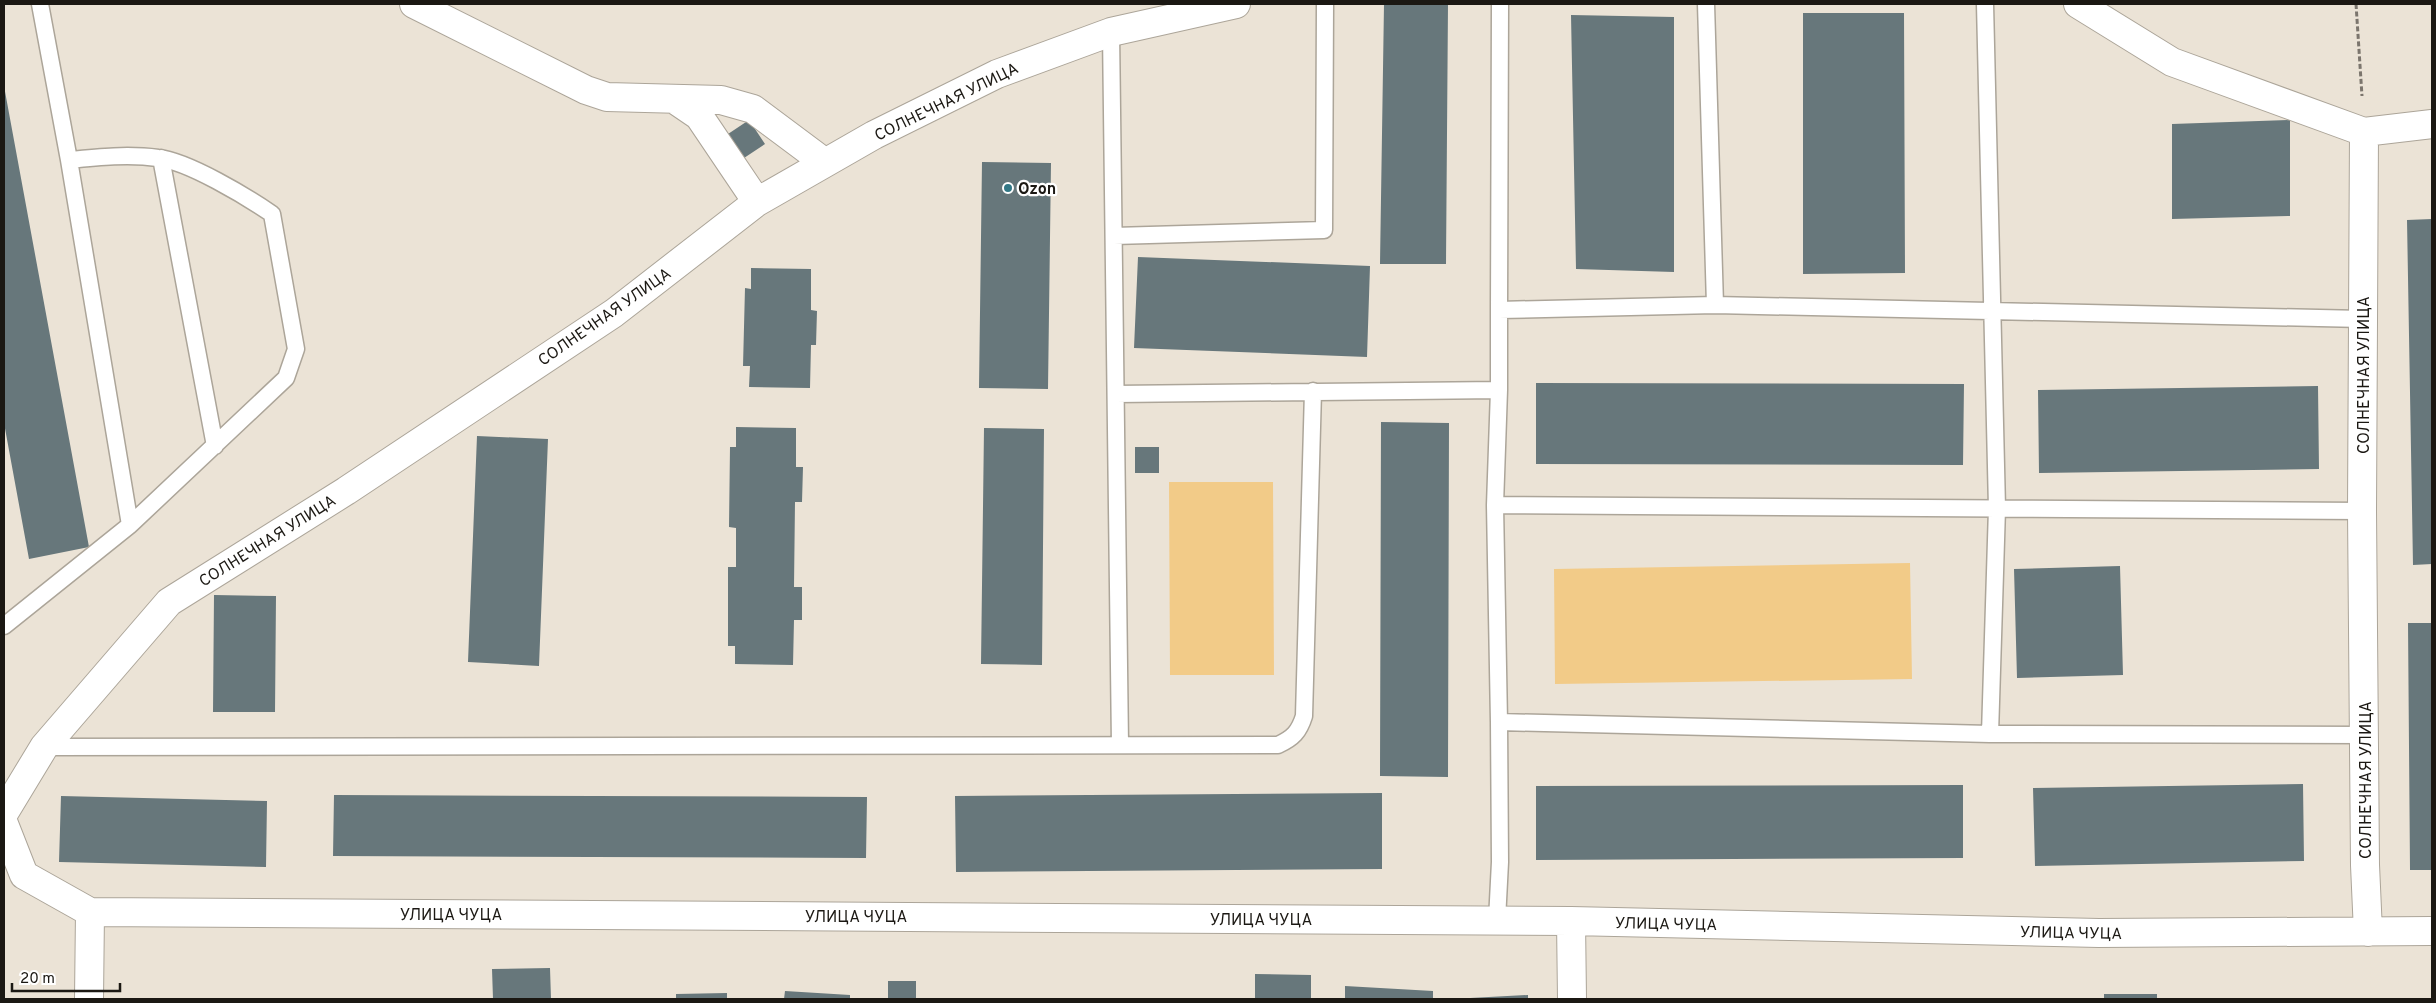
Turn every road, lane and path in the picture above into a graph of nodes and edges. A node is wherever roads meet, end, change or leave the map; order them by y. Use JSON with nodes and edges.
{"nodes":[{"id":1,"x":40,"y":4,"type":"edge"},
{"id":2,"x":414,"y":4,"type":"edge"},
{"id":3,"x":1236,"y":4,"type":"edge"},
{"id":4,"x":1325,"y":4,"type":"edge"},
{"id":5,"x":1500,"y":4,"type":"edge"},
{"id":6,"x":1706,"y":4,"type":"edge"},
{"id":7,"x":1985,"y":4,"type":"edge"},
{"id":8,"x":2078,"y":4,"type":"edge"},
{"id":9,"x":2356,"y":4,"type":"edge"},
{"id":10,"x":1112,"y":32,"type":"junction"},
{"id":11,"x":674,"y":99,"type":"junction"},
{"id":12,"x":2432,"y":124,"type":"edge"},
{"id":13,"x":2364,"y":132,"type":"junction"},
{"id":14,"x":160,"y":158,"type":"junction"},
{"id":15,"x":69,"y":160,"type":"junction"},
{"id":16,"x":824,"y":162,"type":"junction"},
{"id":17,"x":757,"y":202,"type":"junction"},
{"id":18,"x":1114,"y":236,"type":"junction"},
{"id":19,"x":1715,"y":305,"type":"junction"},
{"id":20,"x":1499,"y":310,"type":"junction"},
{"id":21,"x":1991,"y":311,"type":"junction"},
{"id":22,"x":2363,"y":319,"type":"junction"},
{"id":23,"x":1499,"y":390,"type":"junction"},
{"id":24,"x":1313,"y":391,"type":"junction"},
{"id":25,"x":1116,"y":394,"type":"junction"},
{"id":26,"x":215,"y":446,"type":"junction"},
{"id":27,"x":1495,"y":505,"type":"junction"},
{"id":28,"x":1997,"y":508,"type":"junction"},
{"id":29,"x":2362,"y":511,"type":"junction"},
{"id":30,"x":130,"y":525,"type":"junction"},
{"id":31,"x":4,"y":626,"type":"edge"},
{"id":32,"x":1500,"y":722,"type":"junction"},
{"id":33,"x":1990,"y":734,"type":"junction"},
{"id":34,"x":2365,"y":735,"type":"junction"},
{"id":35,"x":1120,"y":745,"type":"junction"},
{"id":36,"x":44,"y":747,"type":"junction"},
{"id":37,"x":4,"y":813,"type":"edge"},
{"id":38,"x":4,"y":824,"type":"edge"},
{"id":39,"x":90,"y":912,"type":"junction"},
{"id":40,"x":1497,"y":920,"type":"junction"},
{"id":41,"x":1571,"y":921,"type":"junction"},
{"id":42,"x":2432,"y":931,"type":"edge"},
{"id":43,"x":2368,"y":932,"type":"junction"},
{"id":44,"x":89,"y":999,"type":"edge"},
{"id":45,"x":1572,"y":999,"type":"edge"}],
"edges":[{"from":1,"to":15,"type":"lane"},
{"from":2,"to":11,"type":"street"},
{"from":3,"to":10,"type":"street","name":"СОЛНЕЧНАЯ УЛИЦА"},
{"from":4,"to":18,"type":"lane"},
{"from":5,"to":20,"type":"lane"},
{"from":6,"to":19,"type":"lane"},
{"from":7,"to":21,"type":"lane"},
{"from":8,"to":13,"type":"street"},
{"from":9,"to":13,"type":"path"},
{"from":10,"to":16,"type":"street","name":"СОЛНЕЧНАЯ УЛИЦА"},
{"from":10,"to":18,"type":"lane"},
{"from":11,"to":16,"type":"street"},
{"from":11,"to":17,"type":"street"},
{"from":12,"to":13,"type":"street"},
{"from":13,"to":22,"type":"street","name":"СОЛНЕЧНАЯ УЛИЦА"},
{"from":14,"to":15,"type":"lane"},
{"from":14,"to":26,"type":"lane"},
{"from":14,"to":26,"type":"lane"},
{"from":15,"to":30,"type":"lane"},
{"from":16,"to":17,"type":"street","name":"СОЛНЕЧНАЯ УЛИЦА"},
{"from":17,"to":36,"type":"street","name":"СОЛНЕЧНАЯ УЛИЦА"},
{"from":18,"to":25,"type":"lane"},
{"from":19,"to":20,"type":"lane"},
{"from":19,"to":21,"type":"lane"},
{"from":20,"to":23,"type":"lane"},
{"from":21,"to":22,"type":"lane"},
{"from":21,"to":28,"type":"lane"},
{"from":22,"to":29,"type":"street","name":"СОЛНЕЧНАЯ УЛИЦА"},
{"from":23,"to":24,"type":"lane"},
{"from":23,"to":27,"type":"lane"},
{"from":24,"to":25,"type":"lane"},
{"from":24,"to":35,"type":"lane"},
{"from":25,"to":35,"type":"lane"},
{"from":26,"to":30,"type":"lane"},
{"from":27,"to":28,"type":"lane"},
{"from":27,"to":32,"type":"lane"},
{"from":28,"to":29,"type":"lane"},
{"from":28,"to":33,"type":"lane"},
{"from":29,"to":34,"type":"street","name":"СОЛНЕЧНАЯ УЛИЦА"},
{"from":30,"to":31,"type":"lane"},
{"from":32,"to":33,"type":"lane"},
{"from":32,"to":40,"type":"lane"},
{"from":33,"to":34,"type":"lane"},
{"from":34,"to":43,"type":"street","name":"СОЛНЕЧНАЯ УЛИЦА"},
{"from":35,"to":36,"type":"lane"},
{"from":36,"to":37,"type":"street","name":"СОЛНЕЧНАЯ УЛИЦА"},
{"from":38,"to":39,"type":"street"},
{"from":39,"to":40,"type":"street","name":"УЛИЦА ЧУЦА"},
{"from":39,"to":44,"type":"street"},
{"from":40,"to":41,"type":"street","name":"УЛИЦА ЧУЦА"},
{"from":41,"to":43,"type":"street","name":"УЛИЦА ЧУЦА"},
{"from":41,"to":45,"type":"street"},
{"from":42,"to":43,"type":"street","name":"УЛИЦА ЧУЦА"}]}
